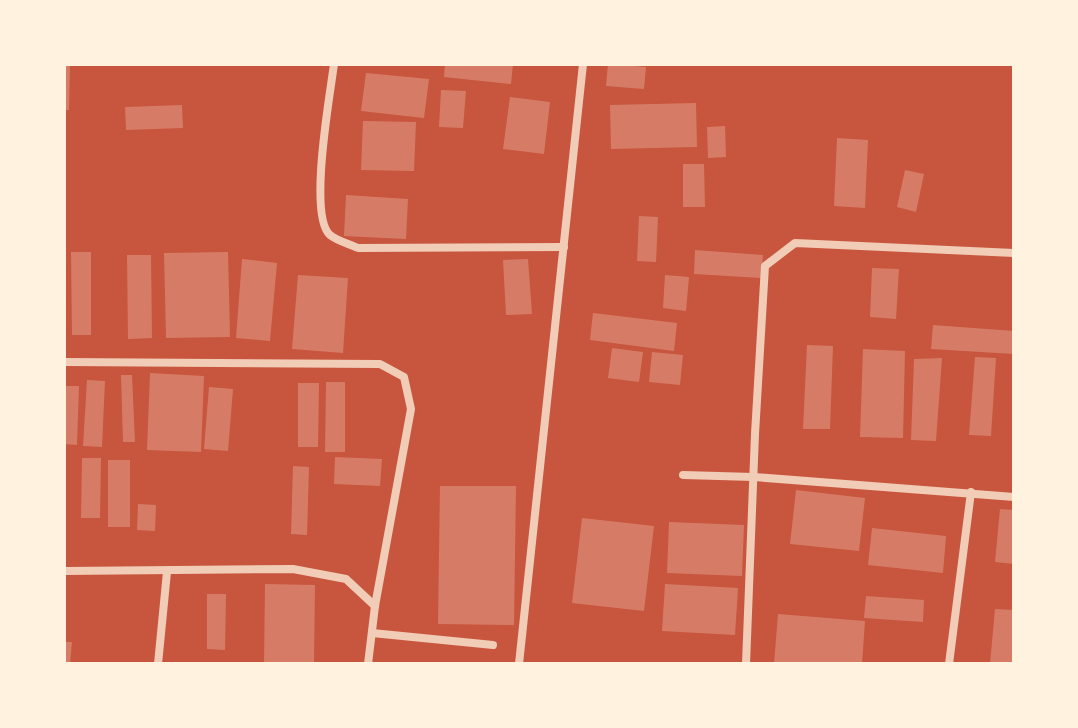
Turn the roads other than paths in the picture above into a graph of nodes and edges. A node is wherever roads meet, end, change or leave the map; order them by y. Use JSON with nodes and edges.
{"nodes":[{"id":1,"x":334,"y":64,"type":"edge"},
{"id":2,"x":583,"y":64,"type":"edge"},
{"id":3,"x":564,"y":247,"type":"junction"},
{"id":4,"x":1014,"y":253,"type":"edge"},
{"id":5,"x":64,"y":362,"type":"edge"},
{"id":6,"x":683,"y":475,"type":"dead end"},
{"id":7,"x":754,"y":477,"type":"junction"},
{"id":8,"x":971,"y":492,"type":"junction"},
{"id":9,"x":1014,"y":497,"type":"edge"},
{"id":10,"x":64,"y":571,"type":"edge"},
{"id":11,"x":167,"y":572,"type":"junction"},
{"id":12,"x":375,"y":606,"type":"junction"},
{"id":13,"x":372,"y":633,"type":"junction"},
{"id":14,"x":493,"y":645,"type":"dead end"},
{"id":15,"x":158,"y":664,"type":"edge"},
{"id":16,"x":368,"y":664,"type":"edge"},
{"id":17,"x":519,"y":664,"type":"edge"},
{"id":18,"x":746,"y":664,"type":"edge"},
{"id":19,"x":949,"y":664,"type":"edge"}],
"edges":[{"from":1,"to":3,"type":"street"},
{"from":2,"to":3,"type":"street"},
{"from":3,"to":17,"type":"street"},
{"from":4,"to":7,"type":"street"},
{"from":5,"to":12,"type":"street"},
{"from":6,"to":7,"type":"street"},
{"from":7,"to":8,"type":"street"},
{"from":7,"to":18,"type":"street"},
{"from":8,"to":9,"type":"street"},
{"from":8,"to":19,"type":"street"},
{"from":10,"to":11,"type":"street"},
{"from":11,"to":12,"type":"street"},
{"from":11,"to":15,"type":"street"},
{"from":12,"to":13,"type":"street"},
{"from":13,"to":14,"type":"street"},
{"from":13,"to":16,"type":"street"}]}
